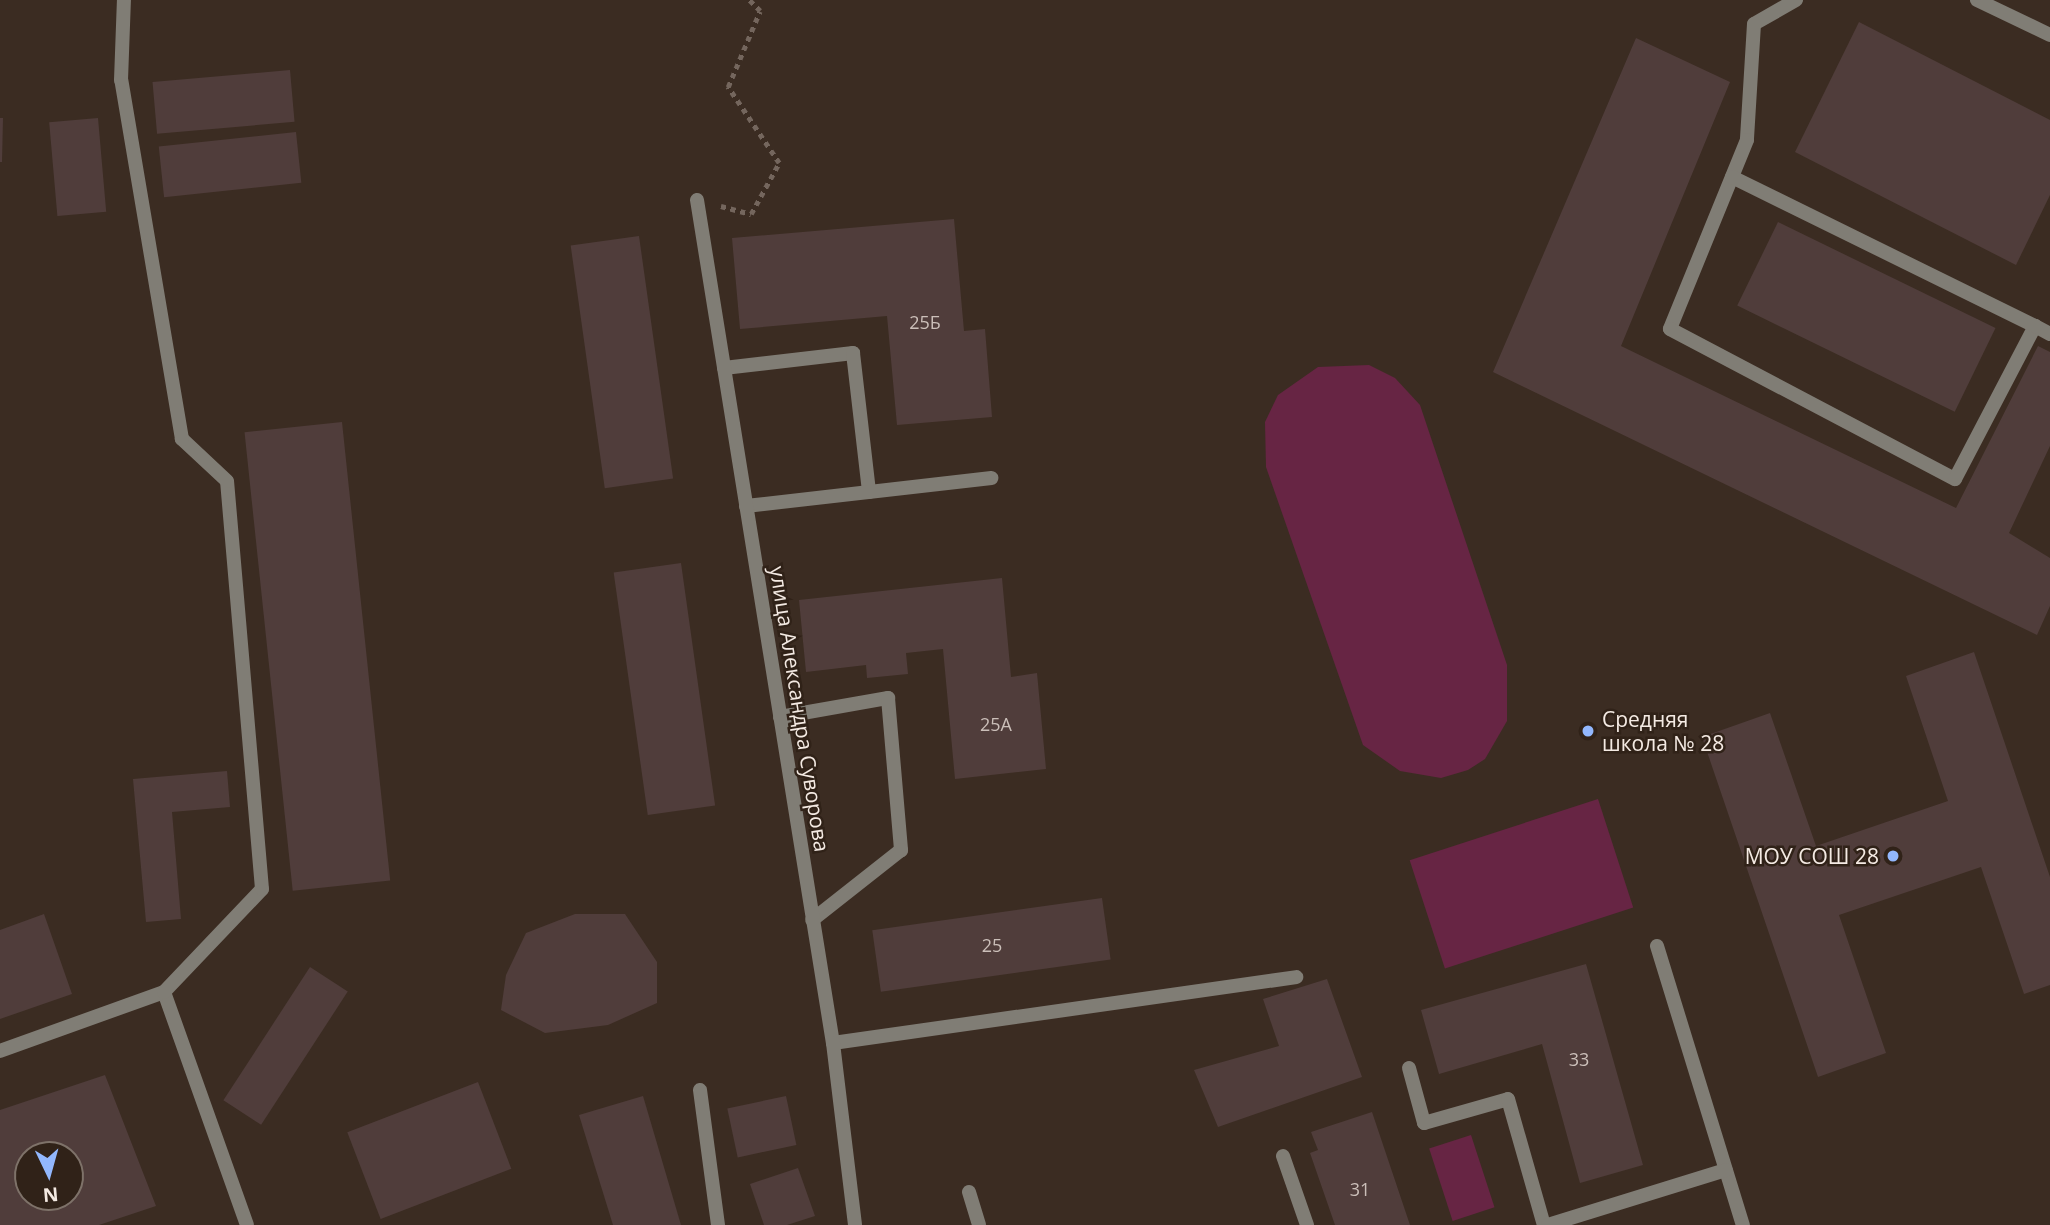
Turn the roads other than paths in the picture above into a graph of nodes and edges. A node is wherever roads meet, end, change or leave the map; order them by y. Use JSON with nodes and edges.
{"nodes":[{"id":1,"x":124,"y":0,"type":"edge"},
{"id":2,"x":1796,"y":0,"type":"edge"},
{"id":3,"x":1977,"y":0,"type":"edge"},
{"id":4,"x":2050,"y":35,"type":"edge"},
{"id":5,"x":1732,"y":177,"type":"junction"},
{"id":6,"x":696,"y":200,"type":"road end"},
{"id":7,"x":2035,"y":326,"type":"junction"},
{"id":8,"x":2050,"y":334,"type":"edge"},
{"id":9,"x":724,"y":368,"type":"junction"},
{"id":10,"x":991,"y":478,"type":"dead end"},
{"id":11,"x":869,"y":492,"type":"junction"},
{"id":12,"x":746,"y":506,"type":"junction"},
{"id":13,"x":780,"y":717,"type":"junction"},
{"id":14,"x":813,"y":920,"type":"junction"},
{"id":15,"x":1657,"y":946,"type":"dead end"},
{"id":16,"x":1296,"y":977,"type":"dead end"},
{"id":17,"x":163,"y":992,"type":"junction"},
{"id":18,"x":833,"y":1043,"type":"junction"},
{"id":19,"x":0,"y":1051,"type":"edge"},
{"id":20,"x":1409,"y":1068,"type":"dead end"},
{"id":21,"x":700,"y":1090,"type":"dead end"},
{"id":22,"x":1283,"y":1156,"type":"dead end"},
{"id":23,"x":1726,"y":1170,"type":"junction"},
{"id":24,"x":968,"y":1192,"type":"dead end"},
{"id":25,"x":247,"y":1225,"type":"edge"},
{"id":26,"x":718,"y":1225,"type":"edge"},
{"id":27,"x":855,"y":1225,"type":"edge"},
{"id":28,"x":979,"y":1225,"type":"edge"},
{"id":29,"x":1307,"y":1225,"type":"edge"},
{"id":30,"x":1546,"y":1225,"type":"edge"},
{"id":31,"x":1743,"y":1225,"type":"edge"}],
"edges":[{"from":1,"to":17,"type":"street"},
{"from":2,"to":5,"type":"street"},
{"from":3,"to":4,"type":"street"},
{"from":5,"to":7,"type":"street"},
{"from":5,"to":7,"type":"street"},
{"from":6,"to":9,"type":"street","name":"улица Александра Суворова"},
{"from":7,"to":8,"type":"street"},
{"from":9,"to":11,"type":"street"},
{"from":9,"to":12,"type":"street","name":"улица Александра Суворова"},
{"from":10,"to":11,"type":"street"},
{"from":11,"to":12,"type":"street"},
{"from":12,"to":13,"type":"street","name":"улица Александра Суворова"},
{"from":13,"to":14,"type":"street","name":"улица Александра Суворова"},
{"from":13,"to":14,"type":"street"},
{"from":14,"to":18,"type":"street","name":"улица Александра Суворова"},
{"from":15,"to":23,"type":"street"},
{"from":16,"to":18,"type":"street"},
{"from":17,"to":19,"type":"street"},
{"from":17,"to":25,"type":"street"},
{"from":18,"to":27,"type":"street","name":"улица Александра Суворова"},
{"from":20,"to":30,"type":"street"},
{"from":21,"to":26,"type":"street"},
{"from":22,"to":29,"type":"street"},
{"from":23,"to":30,"type":"street"},
{"from":23,"to":31,"type":"street"},
{"from":24,"to":28,"type":"street"}]}
